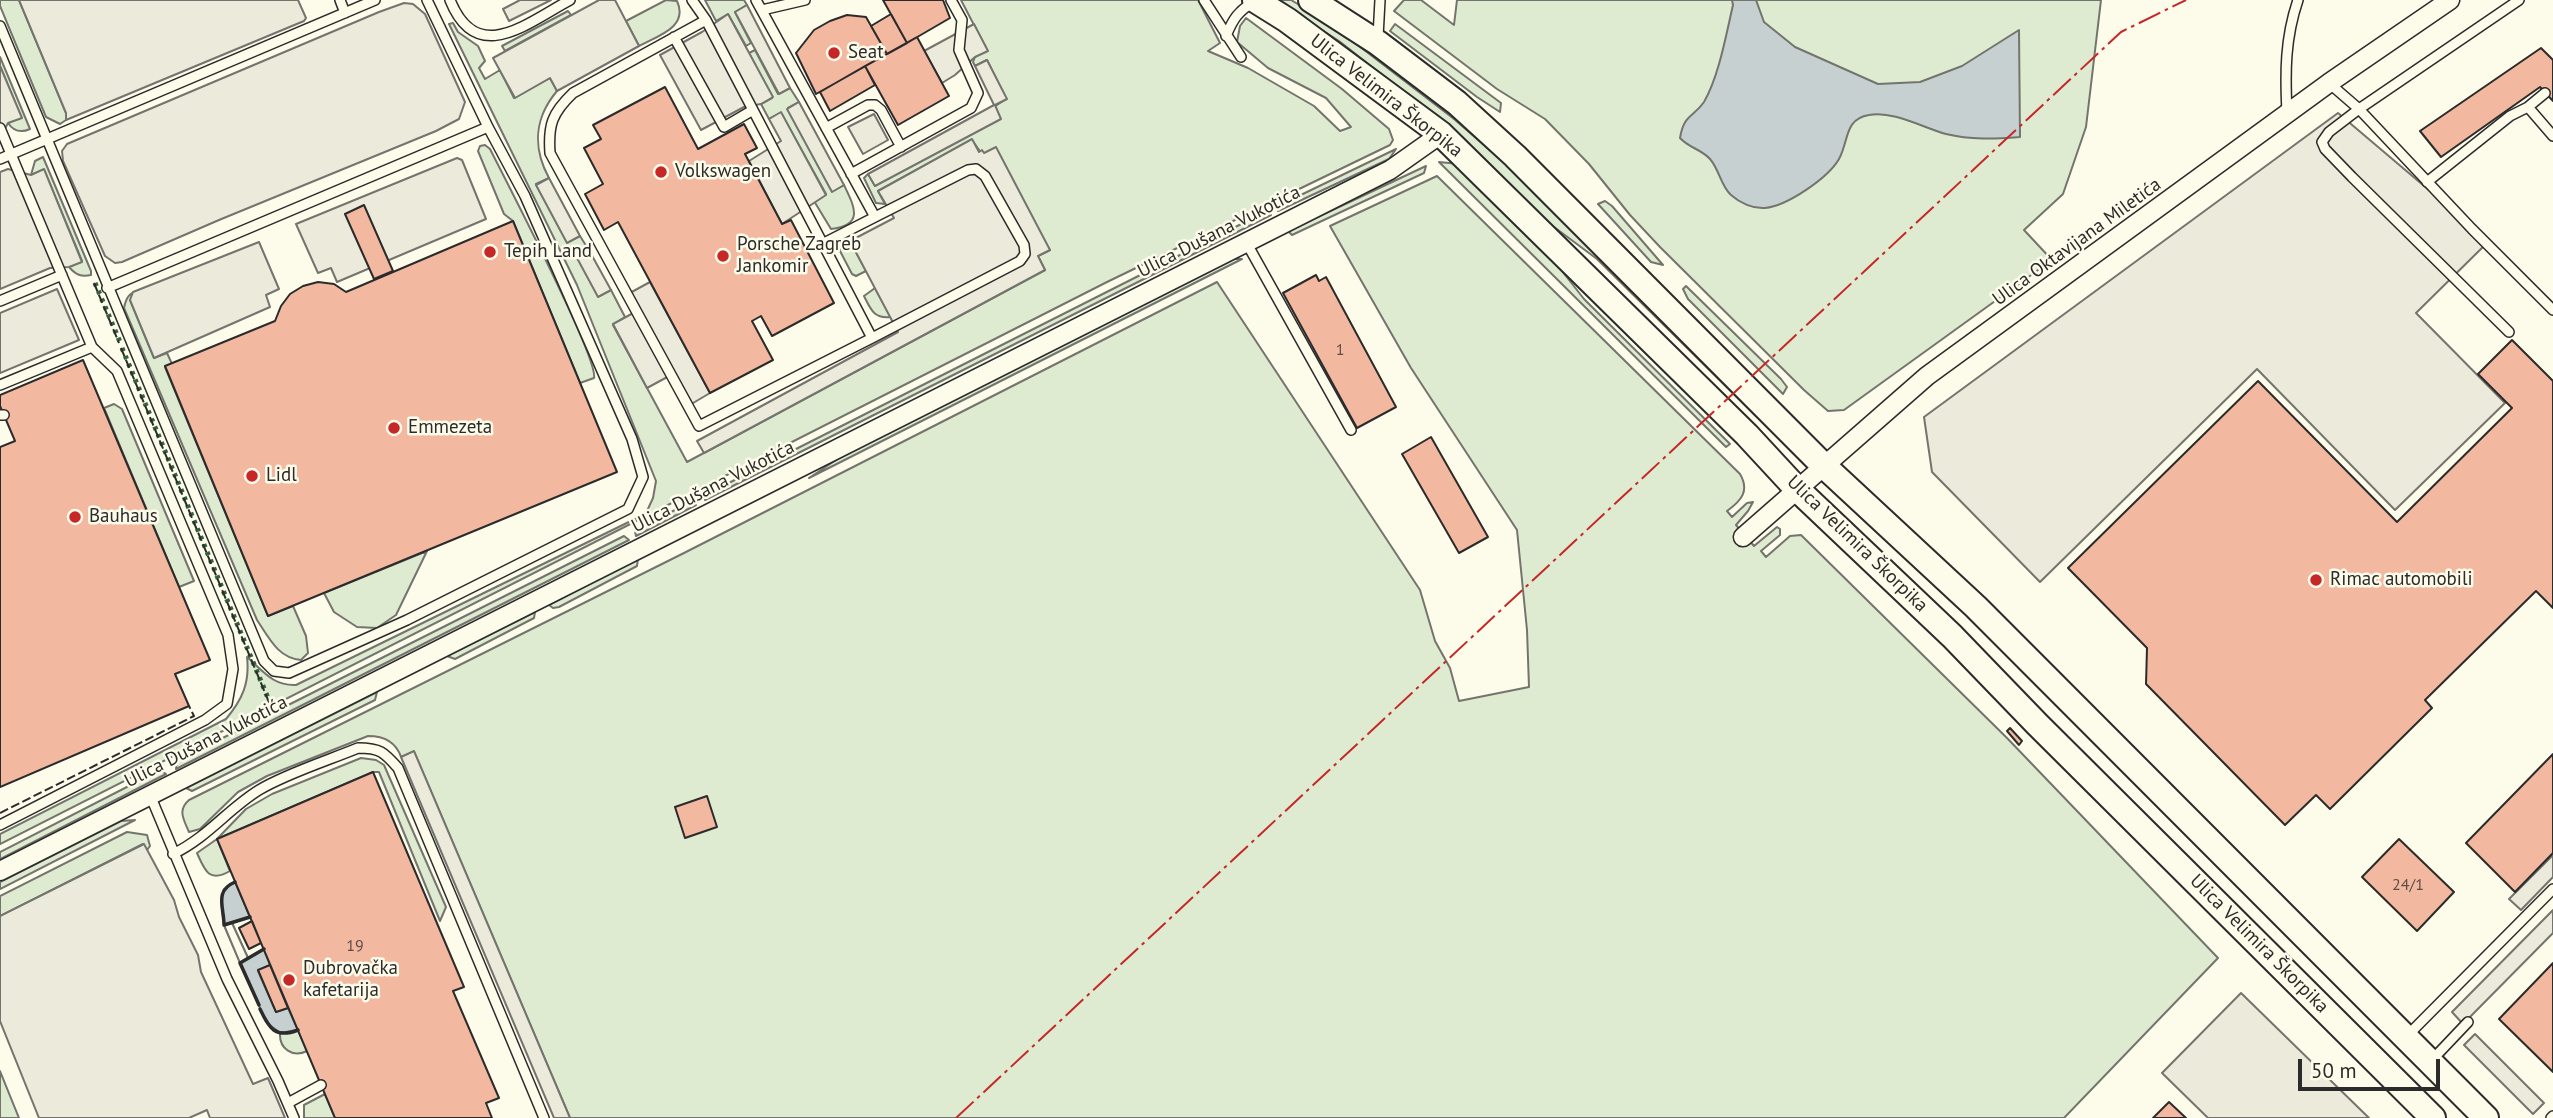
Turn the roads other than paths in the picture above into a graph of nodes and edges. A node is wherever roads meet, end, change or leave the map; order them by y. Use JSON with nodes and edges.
{"nodes":[{"id":1,"x":340,"y":0,"type":"edge"},
{"id":2,"x":375,"y":0,"type":"edge"},
{"id":3,"x":427,"y":0,"type":"edge"},
{"id":4,"x":450,"y":0,"type":"edge"},
{"id":5,"x":570,"y":0,"type":"edge"},
{"id":6,"x":692,"y":0,"type":"edge"},
{"id":7,"x":756,"y":0,"type":"edge"},
{"id":8,"x":805,"y":0,"type":"edge"},
{"id":9,"x":951,"y":0,"type":"edge"},
{"id":10,"x":1204,"y":0,"type":"edge"},
{"id":11,"x":1256,"y":0,"type":"edge"},
{"id":12,"x":1311,"y":0,"type":"edge"},
{"id":13,"x":1380,"y":0,"type":"edge"},
{"id":14,"x":2298,"y":0,"type":"edge"},
{"id":15,"x":2450,"y":0,"type":"edge"},
{"id":16,"x":2519,"y":0,"type":"edge"},
{"id":17,"x":762,"y":10,"type":"junction"},
{"id":18,"x":345,"y":13,"type":"junction"},
{"id":19,"x":706,"y":20,"type":"junction"},
{"id":20,"x":0,"y":26,"type":"edge"},
{"id":21,"x":1226,"y":36,"type":"junction"},
{"id":22,"x":674,"y":37,"type":"junction"},
{"id":23,"x":1378,"y":43,"type":"junction"},
{"id":24,"x":1241,"y":57,"type":"dead end"},
{"id":25,"x":2329,"y":83,"type":"junction"},
{"id":26,"x":2545,"y":93,"type":"dead end"},
{"id":27,"x":2528,"y":107,"type":"junction"},
{"id":28,"x":2359,"y":109,"type":"junction"},
{"id":29,"x":753,"y":110,"type":"junction"},
{"id":30,"x":2287,"y":115,"type":"junction"},
{"id":31,"x":488,"y":127,"type":"junction"},
{"id":32,"x":0,"y":128,"type":"edge"},
{"id":33,"x":826,"y":128,"type":"junction"},
{"id":34,"x":1441,"y":134,"type":"junction"},
{"id":35,"x":2553,"y":136,"type":"edge"},
{"id":36,"x":47,"y":140,"type":"junction"},
{"id":37,"x":901,"y":147,"type":"junction"},
{"id":38,"x":11,"y":155,"type":"junction"},
{"id":39,"x":0,"y":159,"type":"edge"},
{"id":40,"x":851,"y":174,"type":"junction"},
{"id":41,"x":2427,"y":181,"type":"junction"},
{"id":42,"x":876,"y":216,"type":"junction"},
{"id":43,"x":1246,"y":242,"type":"junction"},
{"id":44,"x":822,"y":244,"type":"junction"},
{"id":45,"x":62,"y":275,"type":"junction"},
{"id":46,"x":107,"y":288,"type":"junction"},
{"id":47,"x":0,"y":301,"type":"edge"},
{"id":48,"x":2553,"y":310,"type":"edge"},
{"id":49,"x":2509,"y":332,"type":"dead end"},
{"id":50,"x":872,"y":338,"type":"junction"},
{"id":51,"x":92,"y":347,"type":"junction"},
{"id":52,"x":0,"y":385,"type":"edge"},
{"id":53,"x":1351,"y":429,"type":"dead end"},
{"id":54,"x":1823,"y":465,"type":"junction"},
{"id":55,"x":1797,"y":489,"type":"junction"},
{"id":56,"x":1743,"y":537,"type":"dead end"},
{"id":57,"x":150,"y":795,"type":"junction"},
{"id":58,"x":0,"y":825,"type":"edge"},
{"id":59,"x":173,"y":854,"type":"junction"},
{"id":60,"x":0,"y":871,"type":"edge"},
{"id":61,"x":2553,"y":889,"type":"edge"},
{"id":62,"x":2468,"y":1021,"type":"dead end"},
{"id":63,"x":2406,"y":1038,"type":"junction"},
{"id":64,"x":2430,"y":1062,"type":"junction"},
{"id":65,"x":321,"y":1085,"type":"dead end"},
{"id":66,"x":288,"y":1104,"type":"junction"},
{"id":67,"x":294,"y":1118,"type":"edge"},
{"id":68,"x":544,"y":1118,"type":"edge"},
{"id":69,"x":2433,"y":1118,"type":"edge"},
{"id":70,"x":2486,"y":1118,"type":"edge"}],
"edges":[{"from":1,"to":18,"type":"lane"},
{"from":2,"to":18,"type":"lane"},
{"from":3,"to":31,"type":"lane"},
{"from":4,"to":5,"type":"lane"},
{"from":6,"to":19,"type":"lane"},
{"from":7,"to":17,"type":"lane"},
{"from":8,"to":17,"type":"lane"},
{"from":9,"to":37,"type":"lane"},
{"from":10,"to":21,"type":"lane"},
{"from":11,"to":21,"type":"lane"},
{"from":11,"to":34,"type":"main road","name":"Ulica Velimira Škorpika"},
{"from":12,"to":23,"type":"main road","name":"Ulica Velimira Škorpika"},
{"from":13,"to":23,"type":"lane"},
{"from":14,"to":30,"type":"lane"},
{"from":15,"to":25,"type":"street","name":"Ulica Oktavijana Miletića"},
{"from":16,"to":28,"type":"lane"},
{"from":17,"to":33,"type":"lane"},
{"from":18,"to":36,"type":"lane"},
{"from":19,"to":22,"type":"lane"},
{"from":19,"to":29,"type":"lane"},
{"from":20,"to":36,"type":"lane"},
{"from":21,"to":24,"type":"lane"},
{"from":22,"to":29,"type":"lane"},
{"from":22,"to":50,"type":"lane"},
{"from":23,"to":54,"type":"main road","name":"Ulica Velimira Škorpika"},
{"from":25,"to":28,"type":"lane"},
{"from":25,"to":30,"type":"street","name":"Ulica Oktavijana Miletića"},
{"from":26,"to":27,"type":"lane"},
{"from":27,"to":35,"type":"lane"},
{"from":27,"to":41,"type":"lane"},
{"from":28,"to":41,"type":"lane"},
{"from":28,"to":49,"type":"lane"},
{"from":29,"to":44,"type":"lane"},
{"from":30,"to":54,"type":"street","name":"Ulica Oktavijana Miletića"},
{"from":31,"to":46,"type":"lane"},
{"from":31,"to":46,"type":"lane"},
{"from":32,"to":38,"type":"lane"},
{"from":33,"to":37,"type":"lane"},
{"from":33,"to":40,"type":"lane"},
{"from":34,"to":43,"type":"street","name":"Ulica Dušana Vukotića"},
{"from":34,"to":55,"type":"main road","name":"Ulica Velimira Škorpika"},
{"from":36,"to":38,"type":"lane"},
{"from":36,"to":46,"type":"lane"},
{"from":37,"to":40,"type":"lane"},
{"from":38,"to":39,"type":"lane"},
{"from":38,"to":45,"type":"lane"},
{"from":40,"to":42,"type":"lane"},
{"from":41,"to":48,"type":"lane"},
{"from":42,"to":44,"type":"lane"},
{"from":42,"to":50,"type":"lane"},
{"from":43,"to":53,"type":"lane"},
{"from":43,"to":57,"type":"street","name":"Ulica Dušana Vukotića"},
{"from":44,"to":50,"type":"lane"},
{"from":45,"to":47,"type":"lane"},
{"from":45,"to":51,"type":"lane"},
{"from":51,"to":52,"type":"lane"},
{"from":51,"to":58,"type":"lane"},
{"from":54,"to":55,"type":"street","name":"Ulica Oktavijana Miletića"},
{"from":54,"to":63,"type":"main road","name":"Ulica Velimira Škorpika"},
{"from":55,"to":56,"type":"street","name":"Ulica Oktavijana Miletića"},
{"from":55,"to":69,"type":"main road","name":"Ulica Velimira Škorpika"},
{"from":57,"to":59,"type":"lane"},
{"from":57,"to":60,"type":"street","name":"Ulica Dušana Vukotića"},
{"from":59,"to":66,"type":"lane"},
{"from":59,"to":68,"type":"lane"},
{"from":61,"to":63,"type":"lane"},
{"from":62,"to":64,"type":"lane"},
{"from":63,"to":64,"type":"main road","name":"Ulica Velimira Škorpika"},
{"from":64,"to":70,"type":"main road","name":"Ulica Velimira Škorpika"},
{"from":65,"to":66,"type":"lane"},
{"from":66,"to":67,"type":"lane"}]}
